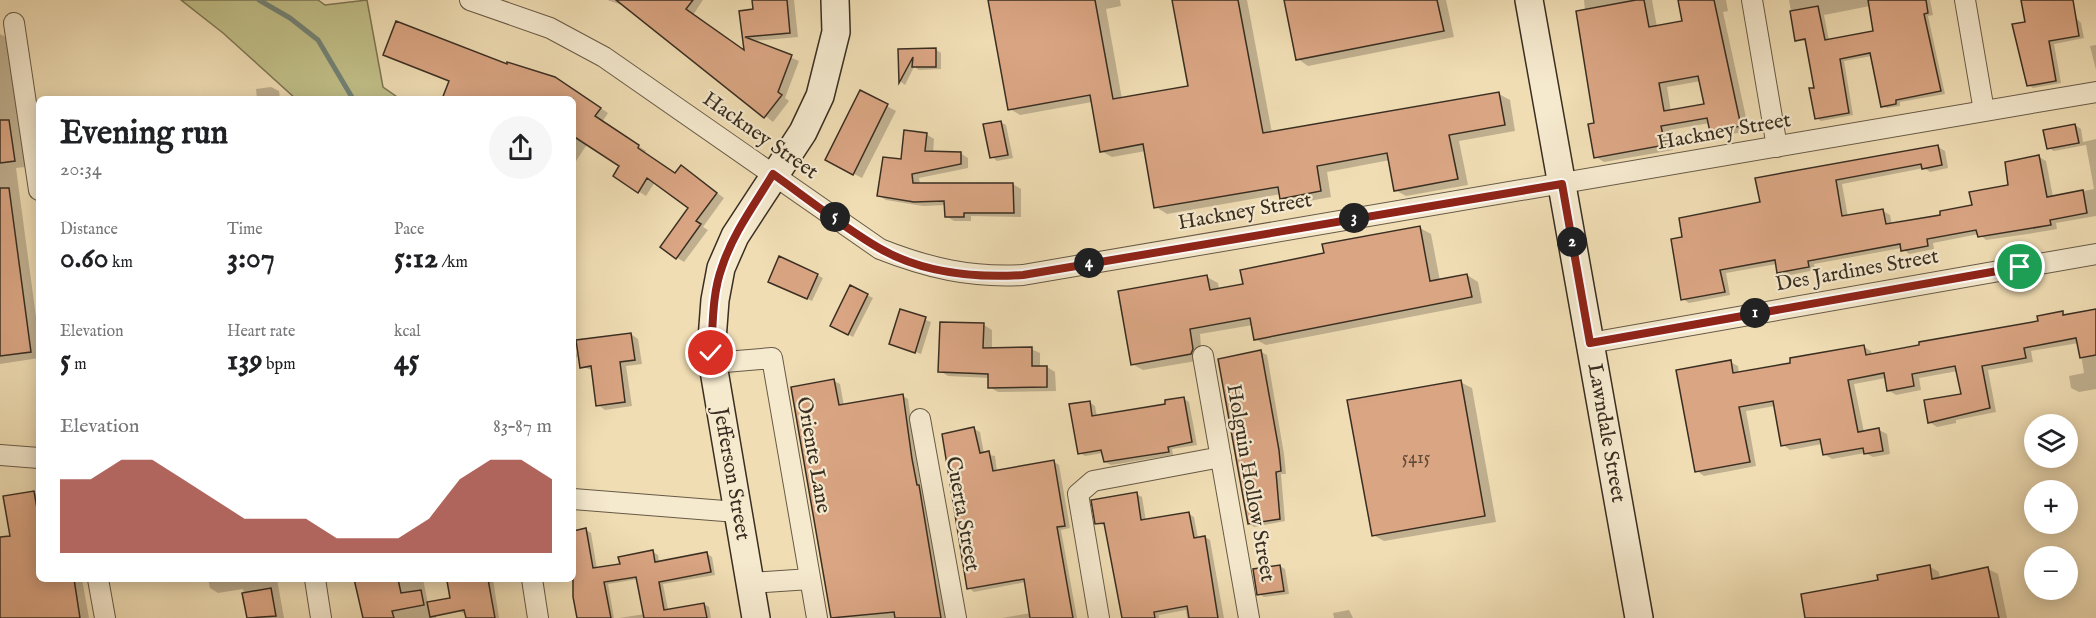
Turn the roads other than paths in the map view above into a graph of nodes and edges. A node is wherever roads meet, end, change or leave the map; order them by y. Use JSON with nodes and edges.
{"nodes":[{"id":1,"x":470,"y":0,"type":"edge"},
{"id":2,"x":835,"y":0,"type":"edge"},
{"id":3,"x":1529,"y":0,"type":"edge"},
{"id":4,"x":1752,"y":0,"type":"edge"},
{"id":5,"x":1965,"y":0,"type":"edge"},
{"id":6,"x":502,"y":6,"type":"edge"},
{"id":7,"x":14,"y":23,"type":"dead end"},
{"id":8,"x":2096,"y":92,"type":"edge"},
{"id":9,"x":1984,"y":111,"type":"junction"},
{"id":10,"x":1777,"y":147,"type":"junction"},
{"id":11,"x":36,"y":170,"type":"edge"},
{"id":12,"x":773,"y":174,"type":"junction"},
{"id":13,"x":1562,"y":184,"type":"junction"},
{"id":14,"x":2096,"y":254,"type":"edge"},
{"id":15,"x":1590,"y":343,"type":"junction"},
{"id":16,"x":1203,"y":356,"type":"dead end"},
{"id":17,"x":713,"y":363,"type":"junction"},
{"id":18,"x":920,"y":419,"type":"dead end"},
{"id":19,"x":0,"y":454,"type":"edge"},
{"id":20,"x":36,"y":458,"type":"edge"},
{"id":21,"x":1221,"y":458,"type":"junction"},
{"id":22,"x":576,"y":499,"type":"edge"},
{"id":23,"x":737,"y":512,"type":"junction"},
{"id":24,"x":810,"y":579,"type":"junction"},
{"id":25,"x":99,"y":582,"type":"edge"},
{"id":26,"x":315,"y":582,"type":"edge"},
{"id":27,"x":532,"y":582,"type":"edge"},
{"id":28,"x":750,"y":583,"type":"junction"},
{"id":29,"x":105,"y":618,"type":"edge"},
{"id":30,"x":321,"y":618,"type":"edge"},
{"id":31,"x":538,"y":618,"type":"edge"},
{"id":32,"x":756,"y":618,"type":"edge"},
{"id":33,"x":817,"y":618,"type":"edge"},
{"id":34,"x":956,"y":618,"type":"edge"},
{"id":35,"x":1099,"y":618,"type":"edge"},
{"id":36,"x":1249,"y":618,"type":"edge"},
{"id":37,"x":1640,"y":618,"type":"edge"}],
"edges":[{"from":1,"to":6,"type":"street","name":"Hackney Street"},
{"from":2,"to":12,"type":"street","name":"Jefferson Street"},
{"from":3,"to":13,"type":"street","name":"Lawndale Street"},
{"from":4,"to":10,"type":"street"},
{"from":5,"to":9,"type":"street"},
{"from":6,"to":12,"type":"street","name":"Hackney Street"},
{"from":7,"to":11,"type":"street"},
{"from":8,"to":9,"type":"street","name":"Hackney Street"},
{"from":9,"to":10,"type":"street","name":"Hackney Street"},
{"from":10,"to":13,"type":"street","name":"Hackney Street"},
{"from":12,"to":13,"type":"street","name":"Hackney Street"},
{"from":12,"to":17,"type":"street","name":"Jefferson Street"},
{"from":13,"to":15,"type":"street","name":"Lawndale Street"},
{"from":14,"to":15,"type":"street","name":"Des Jardines Street"},
{"from":15,"to":37,"type":"street","name":"Lawndale Street"},
{"from":16,"to":21,"type":"street","name":"Holguin Hollow Street"},
{"from":17,"to":23,"type":"street","name":"Jefferson Street"},
{"from":17,"to":24,"type":"street","name":"Oriente Lane"},
{"from":18,"to":34,"type":"street","name":"Cuerta Street"},
{"from":19,"to":20,"type":"street"},
{"from":21,"to":35,"type":"street"},
{"from":21,"to":36,"type":"street","name":"Holguin Hollow Street"},
{"from":22,"to":23,"type":"street"},
{"from":23,"to":28,"type":"street","name":"Jefferson Street"},
{"from":24,"to":28,"type":"street"},
{"from":24,"to":33,"type":"street","name":"Oriente Lane"},
{"from":25,"to":29,"type":"street"},
{"from":26,"to":30,"type":"street"},
{"from":27,"to":31,"type":"street"},
{"from":28,"to":32,"type":"street","name":"Jefferson Street"}]}
